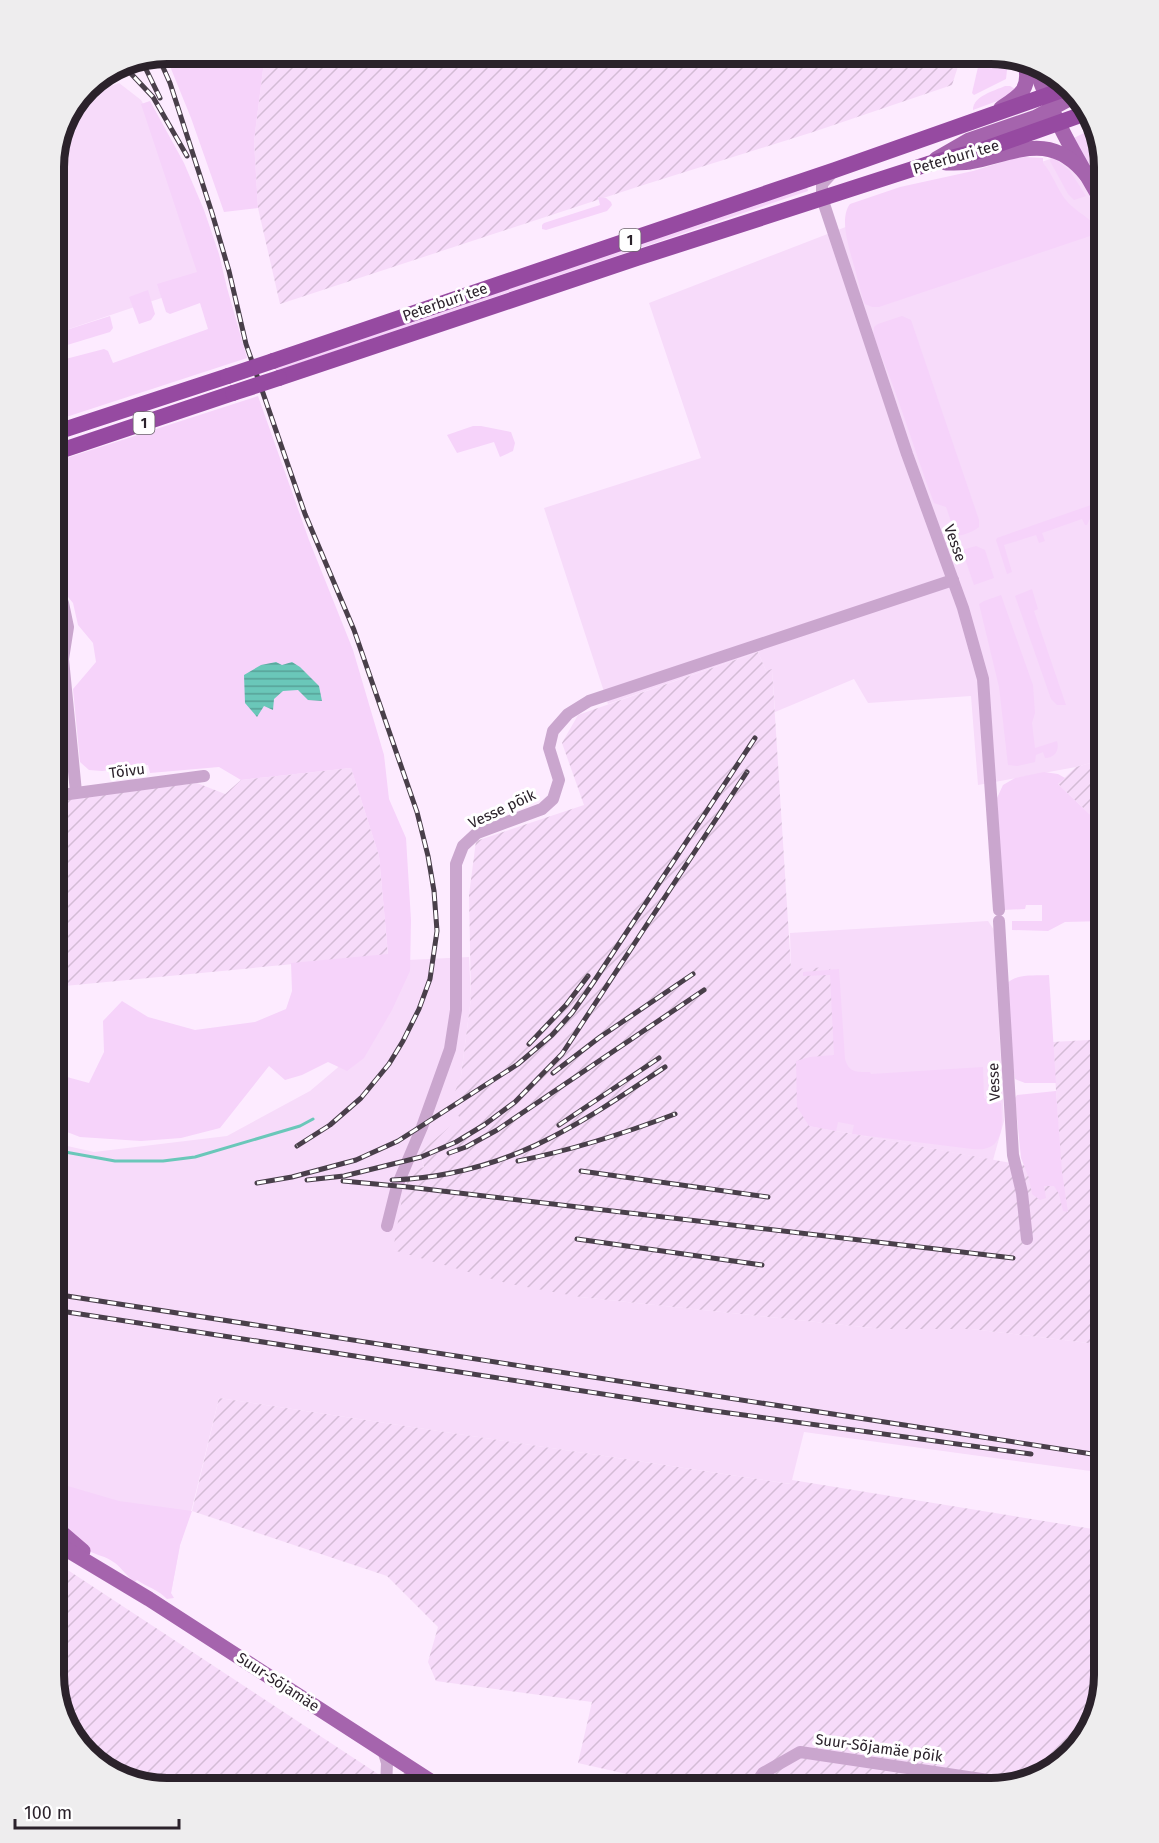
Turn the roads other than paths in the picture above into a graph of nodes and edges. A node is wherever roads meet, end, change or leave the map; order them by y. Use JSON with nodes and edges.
{"nodes":[{"id":1,"x":1026,"y":71,"type":"edge"},
{"id":2,"x":1047,"y":81,"type":"edge"},
{"id":3,"x":1062,"y":100,"type":"edge"},
{"id":4,"x":987,"y":117,"type":"junction"},
{"id":5,"x":928,"y":164,"type":"junction"},
{"id":6,"x":835,"y":170,"type":"junction"},
{"id":7,"x":1087,"y":176,"type":"junction"},
{"id":8,"x":1094,"y":188,"type":"edge"},
{"id":9,"x":822,"y":198,"type":"junction"},
{"id":10,"x":65,"y":429,"type":"edge"},
{"id":11,"x":65,"y":449,"type":"edge"},
{"id":12,"x":953,"y":580,"type":"junction"},
{"id":13,"x":65,"y":609,"type":"edge"},
{"id":14,"x":65,"y":648,"type":"edge"},
{"id":15,"x":65,"y":676,"type":"edge"},
{"id":16,"x":204,"y":776,"type":"dead end"},
{"id":17,"x":76,"y":792,"type":"junction"},
{"id":18,"x":65,"y":794,"type":"edge"},
{"id":19,"x":387,"y":1226,"type":"dead end"},
{"id":20,"x":1027,"y":1239,"type":"dead end"},
{"id":21,"x":64,"y":1535,"type":"edge"},
{"id":22,"x":64,"y":1548,"type":"edge"},
{"id":23,"x":112,"y":1576,"type":"junction"},
{"id":24,"x":383,"y":1750,"type":"junction"},
{"id":25,"x":413,"y":1770,"type":"junction"},
{"id":26,"x":386,"y":1778,"type":"edge"},
{"id":27,"x":408,"y":1778,"type":"edge"},
{"id":28,"x":426,"y":1778,"type":"edge"},
{"id":29,"x":760,"y":1778,"type":"edge"},
{"id":30,"x":975,"y":1778,"type":"edge"}],
"edges":[{"from":1,"to":4,"type":"main road"},
{"from":2,"to":3,"type":"main road"},
{"from":3,"to":4,"type":"highway","name":"Peterburi tee","number":"1"},
{"from":3,"to":5,"type":"highway","name":"Peterburi tee","number":"1"},
{"from":3,"to":7,"type":"main road"},
{"from":4,"to":6,"type":"highway","name":"Peterburi tee","number":"1"},
{"from":5,"to":7,"type":"main road"},
{"from":5,"to":9,"type":"highway","name":"Peterburi tee","number":"1"},
{"from":6,"to":9,"type":"street"},
{"from":6,"to":10,"type":"highway","name":"Peterburi tee","number":"1","bridge":true},
{"from":7,"to":8,"type":"main road"},
{"from":9,"to":11,"type":"highway","name":"Peterburi tee","number":"1","bridge":true},
{"from":9,"to":12,"type":"street","name":"Vesse"},
{"from":12,"to":19,"type":"street","name":"Vesse põik"},
{"from":12,"to":20,"type":"street","name":"Vesse"},
{"from":13,"to":14,"type":"street"},
{"from":15,"to":17,"type":"street"},
{"from":16,"to":17,"type":"street","name":"Tõivu"},
{"from":17,"to":18,"type":"street","name":"Tõivu"},
{"from":21,"to":23,"type":"main road","name":"Suur-Sõjamäe"},
{"from":22,"to":23,"type":"main road","name":"Suur-Sõjamäe"},
{"from":23,"to":24,"type":"main road","name":"Suur-Sõjamäe"},
{"from":24,"to":25,"type":"main road","name":"Suur-Sõjamäe"},
{"from":24,"to":26,"type":"street"},
{"from":25,"to":27,"type":"street"},
{"from":25,"to":28,"type":"main road","name":"Suur-Sõjamäe"},
{"from":29,"to":30,"type":"street","name":"Suur-Sõjamäe põik"}]}
